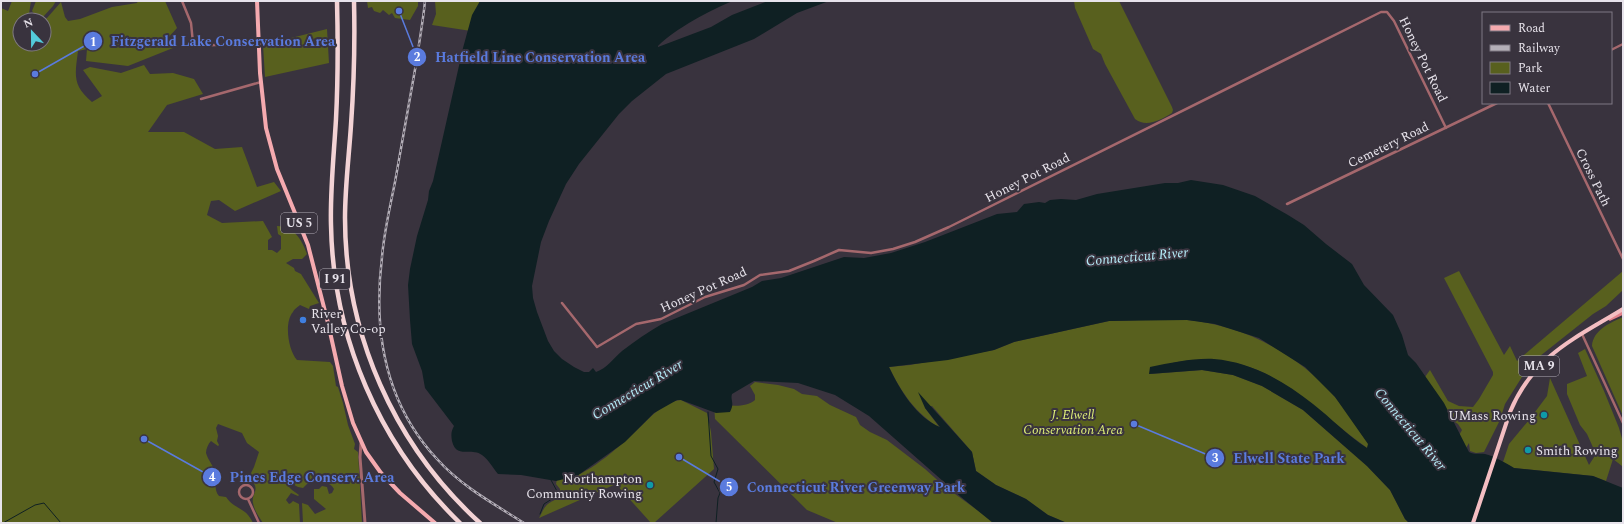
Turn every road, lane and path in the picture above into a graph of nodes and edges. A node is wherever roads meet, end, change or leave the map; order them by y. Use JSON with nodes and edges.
{"nodes":[{"id":1,"x":182,"y":1,"type":"edge"},
{"id":2,"x":257,"y":1,"type":"edge"},
{"id":3,"x":336,"y":1,"type":"edge"},
{"id":4,"x":354,"y":1,"type":"edge"},
{"id":5,"x":259,"y":43,"type":"junction"},
{"id":6,"x":1623,"y":44,"type":"edge"},
{"id":7,"x":1612,"y":50,"type":"edge"},
{"id":8,"x":261,"y":82,"type":"junction"},
{"id":9,"x":201,"y":99,"type":"dead end"},
{"id":10,"x":1495,"y":104,"type":"edge"},
{"id":11,"x":1548,"y":104,"type":"edge"},
{"id":12,"x":1446,"y":128,"type":"junction"},
{"id":13,"x":1287,"y":204,"type":"dead end"},
{"id":14,"x":1623,"y":259,"type":"edge"},
{"id":15,"x":562,"y":303,"type":"dead end"},
{"id":16,"x":1623,"y":309,"type":"edge"},
{"id":17,"x":1623,"y":313,"type":"edge"},
{"id":18,"x":1602,"y":322,"type":"junction"},
{"id":19,"x":1581,"y":334,"type":"junction"},
{"id":20,"x":1623,"y":423,"type":"edge"},
{"id":21,"x":361,"y":443,"type":"junction"},
{"id":22,"x":441,"y":482,"type":"junction"},
{"id":23,"x":248,"y":499,"type":"junction"},
{"id":24,"x":259,"y":523,"type":"edge"},
{"id":25,"x":364,"y":523,"type":"edge"},
{"id":26,"x":435,"y":523,"type":"edge"},
{"id":27,"x":460,"y":523,"type":"edge"},
{"id":28,"x":480,"y":523,"type":"edge"},
{"id":29,"x":484,"y":523,"type":"edge"},
{"id":30,"x":1473,"y":523,"type":"edge"}],
"edges":[{"from":1,"to":5,"type":"street"},
{"from":2,"to":5,"type":"main road","number":"US 5"},
{"from":3,"to":27,"type":"highway","number":"I 91"},
{"from":4,"to":22,"type":"highway","number":"I 91"},
{"from":5,"to":8,"type":"main road","number":"US 5"},
{"from":6,"to":7,"type":"street"},
{"from":8,"to":9,"type":"street"},
{"from":8,"to":21,"type":"main road","number":"US 5"},
{"from":10,"to":12,"type":"street","name":"Cemetery Road"},
{"from":11,"to":14,"type":"street","name":"Cross Path"},
{"from":12,"to":13,"type":"street","name":"Cemetery Road"},
{"from":12,"to":15,"type":"street","name":"Honey Pot Road"},
{"from":16,"to":18,"type":"highway","number":"MA 9"},
{"from":17,"to":18,"type":"main road"},
{"from":18,"to":19,"type":"highway","number":"MA 9"},
{"from":19,"to":20,"type":"street"},
{"from":19,"to":30,"type":"highway","number":"MA 9"},
{"from":21,"to":25,"type":"street"},
{"from":21,"to":26,"type":"main road","number":"US 5"},
{"from":22,"to":28,"type":"highway","number":"I 91"},
{"from":22,"to":29,"type":"highway"},
{"from":23,"to":23,"type":"street"},
{"from":23,"to":24,"type":"street"}]}
